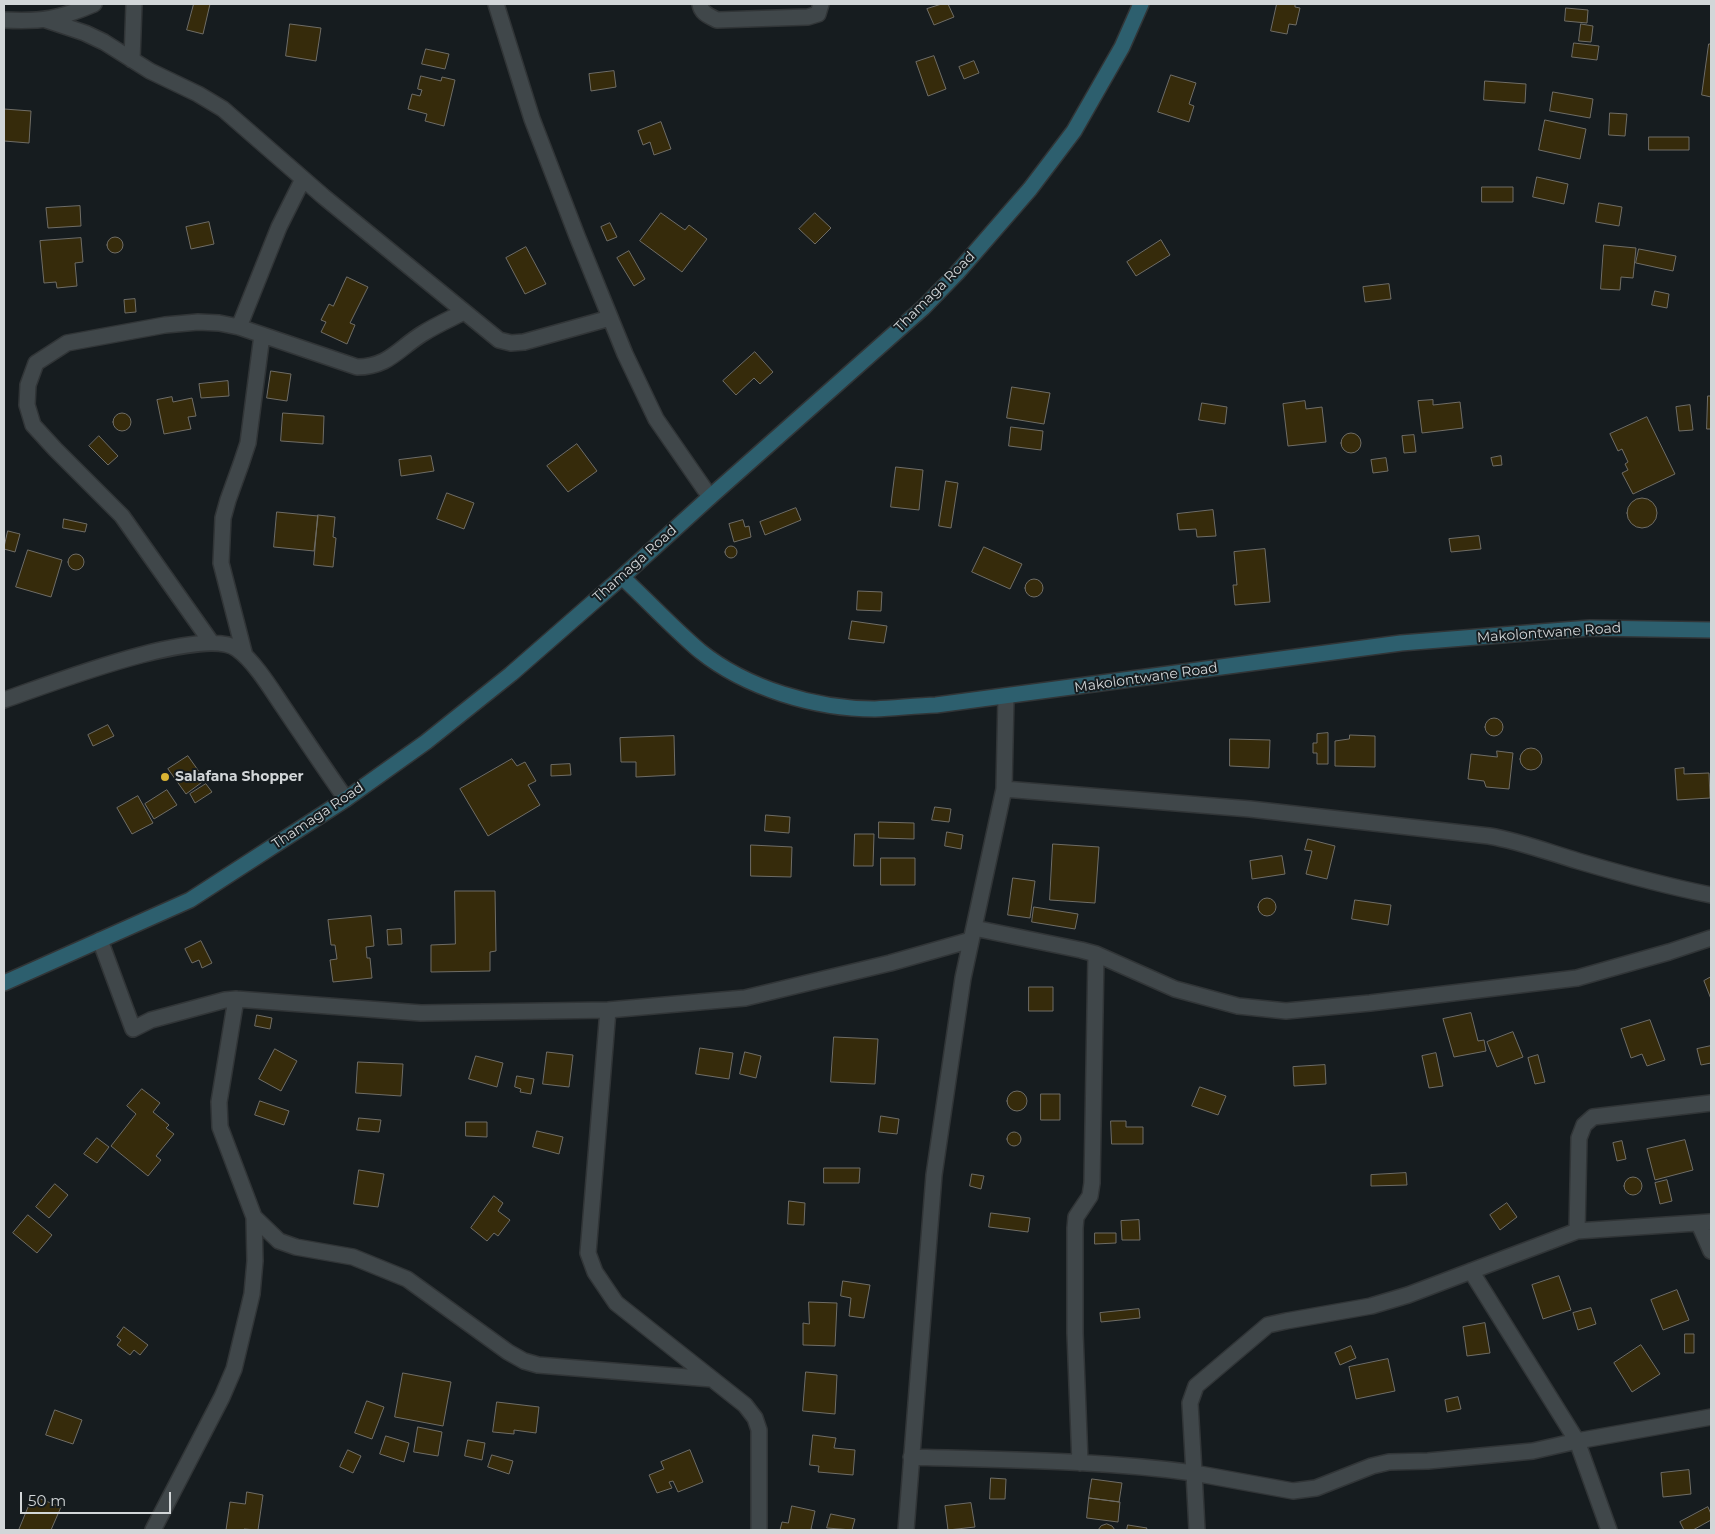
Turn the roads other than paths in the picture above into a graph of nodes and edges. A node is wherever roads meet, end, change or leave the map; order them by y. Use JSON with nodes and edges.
{"nodes":[{"id":1,"x":94,"y":4,"type":"edge"},
{"id":2,"x":134,"y":4,"type":"edge"},
{"id":3,"x":496,"y":4,"type":"edge"},
{"id":4,"x":700,"y":4,"type":"edge"},
{"id":5,"x":821,"y":4,"type":"edge"},
{"id":6,"x":1141,"y":4,"type":"edge"},
{"id":7,"x":4,"y":20,"type":"edge"},
{"id":8,"x":46,"y":20,"type":"junction"},
{"id":9,"x":132,"y":60,"type":"junction"},
{"id":10,"x":304,"y":179,"type":"junction"},
{"id":11,"x":464,"y":312,"type":"junction"},
{"id":12,"x":610,"y":318,"type":"junction"},
{"id":13,"x":239,"y":327,"type":"junction"},
{"id":14,"x":262,"y":335,"type":"junction"},
{"id":15,"x":710,"y":497,"type":"junction"},
{"id":16,"x":622,"y":577,"type":"junction"},
{"id":17,"x":1711,"y":630,"type":"edge"},
{"id":18,"x":212,"y":642,"type":"junction"},
{"id":19,"x":245,"y":656,"type":"junction"},
{"id":20,"x":1006,"y":696,"type":"junction"},
{"id":21,"x":4,"y":700,"type":"edge"},
{"id":22,"x":1004,"y":789,"type":"junction"},
{"id":23,"x":346,"y":799,"type":"junction"},
{"id":24,"x":1711,"y":895,"type":"edge"},
{"id":25,"x":972,"y":934,"type":"junction"},
{"id":26,"x":1711,"y":938,"type":"edge"},
{"id":27,"x":100,"y":940,"type":"junction"},
{"id":28,"x":1096,"y":954,"type":"junction"},
{"id":29,"x":4,"y":983,"type":"edge"},
{"id":30,"x":236,"y":999,"type":"junction"},
{"id":31,"x":608,"y":1010,"type":"junction"},
{"id":32,"x":1711,"y":1103,"type":"edge"},
{"id":33,"x":254,"y":1217,"type":"junction"},
{"id":34,"x":1705,"y":1223,"type":"edge"},
{"id":35,"x":1577,"y":1231,"type":"junction"},
{"id":36,"x":1711,"y":1251,"type":"edge"},
{"id":37,"x":1471,"y":1271,"type":"junction"},
{"id":38,"x":712,"y":1379,"type":"junction"},
{"id":39,"x":1711,"y":1417,"type":"edge"},
{"id":40,"x":1577,"y":1441,"type":"junction"},
{"id":41,"x":911,"y":1457,"type":"junction"},
{"id":42,"x":1080,"y":1463,"type":"junction"},
{"id":43,"x":1194,"y":1473,"type":"junction"},
{"id":44,"x":152,"y":1530,"type":"edge"},
{"id":45,"x":759,"y":1530,"type":"edge"},
{"id":46,"x":906,"y":1530,"type":"edge"},
{"id":47,"x":1197,"y":1530,"type":"edge"},
{"id":48,"x":1609,"y":1530,"type":"edge"}],
"edges":[{"from":1,"to":8,"type":"street"},
{"from":2,"to":9,"type":"street"},
{"from":3,"to":12,"type":"street"},
{"from":4,"to":5,"type":"street"},
{"from":6,"to":15,"type":"main road","name":"Thamaga Road"},
{"from":7,"to":8,"type":"street"},
{"from":8,"to":9,"type":"street"},
{"from":9,"to":10,"type":"street"},
{"from":10,"to":11,"type":"street"},
{"from":10,"to":13,"type":"street"},
{"from":11,"to":12,"type":"street"},
{"from":11,"to":14,"type":"street"},
{"from":12,"to":15,"type":"street"},
{"from":13,"to":14,"type":"street"},
{"from":13,"to":18,"type":"street"},
{"from":14,"to":19,"type":"street"},
{"from":15,"to":16,"type":"main road","name":"Thamaga Road"},
{"from":16,"to":20,"type":"main road","name":"Makolontwane Road"},
{"from":16,"to":23,"type":"main road","name":"Thamaga Road"},
{"from":17,"to":20,"type":"main road","name":"Makolontwane Road"},
{"from":18,"to":19,"type":"street"},
{"from":18,"to":21,"type":"street"},
{"from":19,"to":23,"type":"street"},
{"from":20,"to":22,"type":"street"},
{"from":22,"to":24,"type":"street"},
{"from":22,"to":25,"type":"street"},
{"from":23,"to":27,"type":"main road","name":"Thamaga Road"},
{"from":25,"to":28,"type":"street"},
{"from":25,"to":31,"type":"street"},
{"from":25,"to":41,"type":"street"},
{"from":26,"to":28,"type":"street"},
{"from":27,"to":29,"type":"main road","name":"Thamaga Road"},
{"from":27,"to":30,"type":"street"},
{"from":28,"to":42,"type":"street"},
{"from":30,"to":31,"type":"street"},
{"from":30,"to":33,"type":"street"},
{"from":31,"to":38,"type":"street"},
{"from":32,"to":35,"type":"street"},
{"from":33,"to":38,"type":"street"},
{"from":33,"to":44,"type":"street"},
{"from":34,"to":35,"type":"street"},
{"from":34,"to":36,"type":"street"},
{"from":35,"to":37,"type":"street"},
{"from":37,"to":40,"type":"street"},
{"from":37,"to":43,"type":"street"},
{"from":38,"to":45,"type":"street"},
{"from":39,"to":40,"type":"street"},
{"from":40,"to":43,"type":"street"},
{"from":40,"to":48,"type":"street"},
{"from":41,"to":42,"type":"street"},
{"from":41,"to":46,"type":"street"},
{"from":42,"to":43,"type":"street"},
{"from":43,"to":47,"type":"street"}]}
